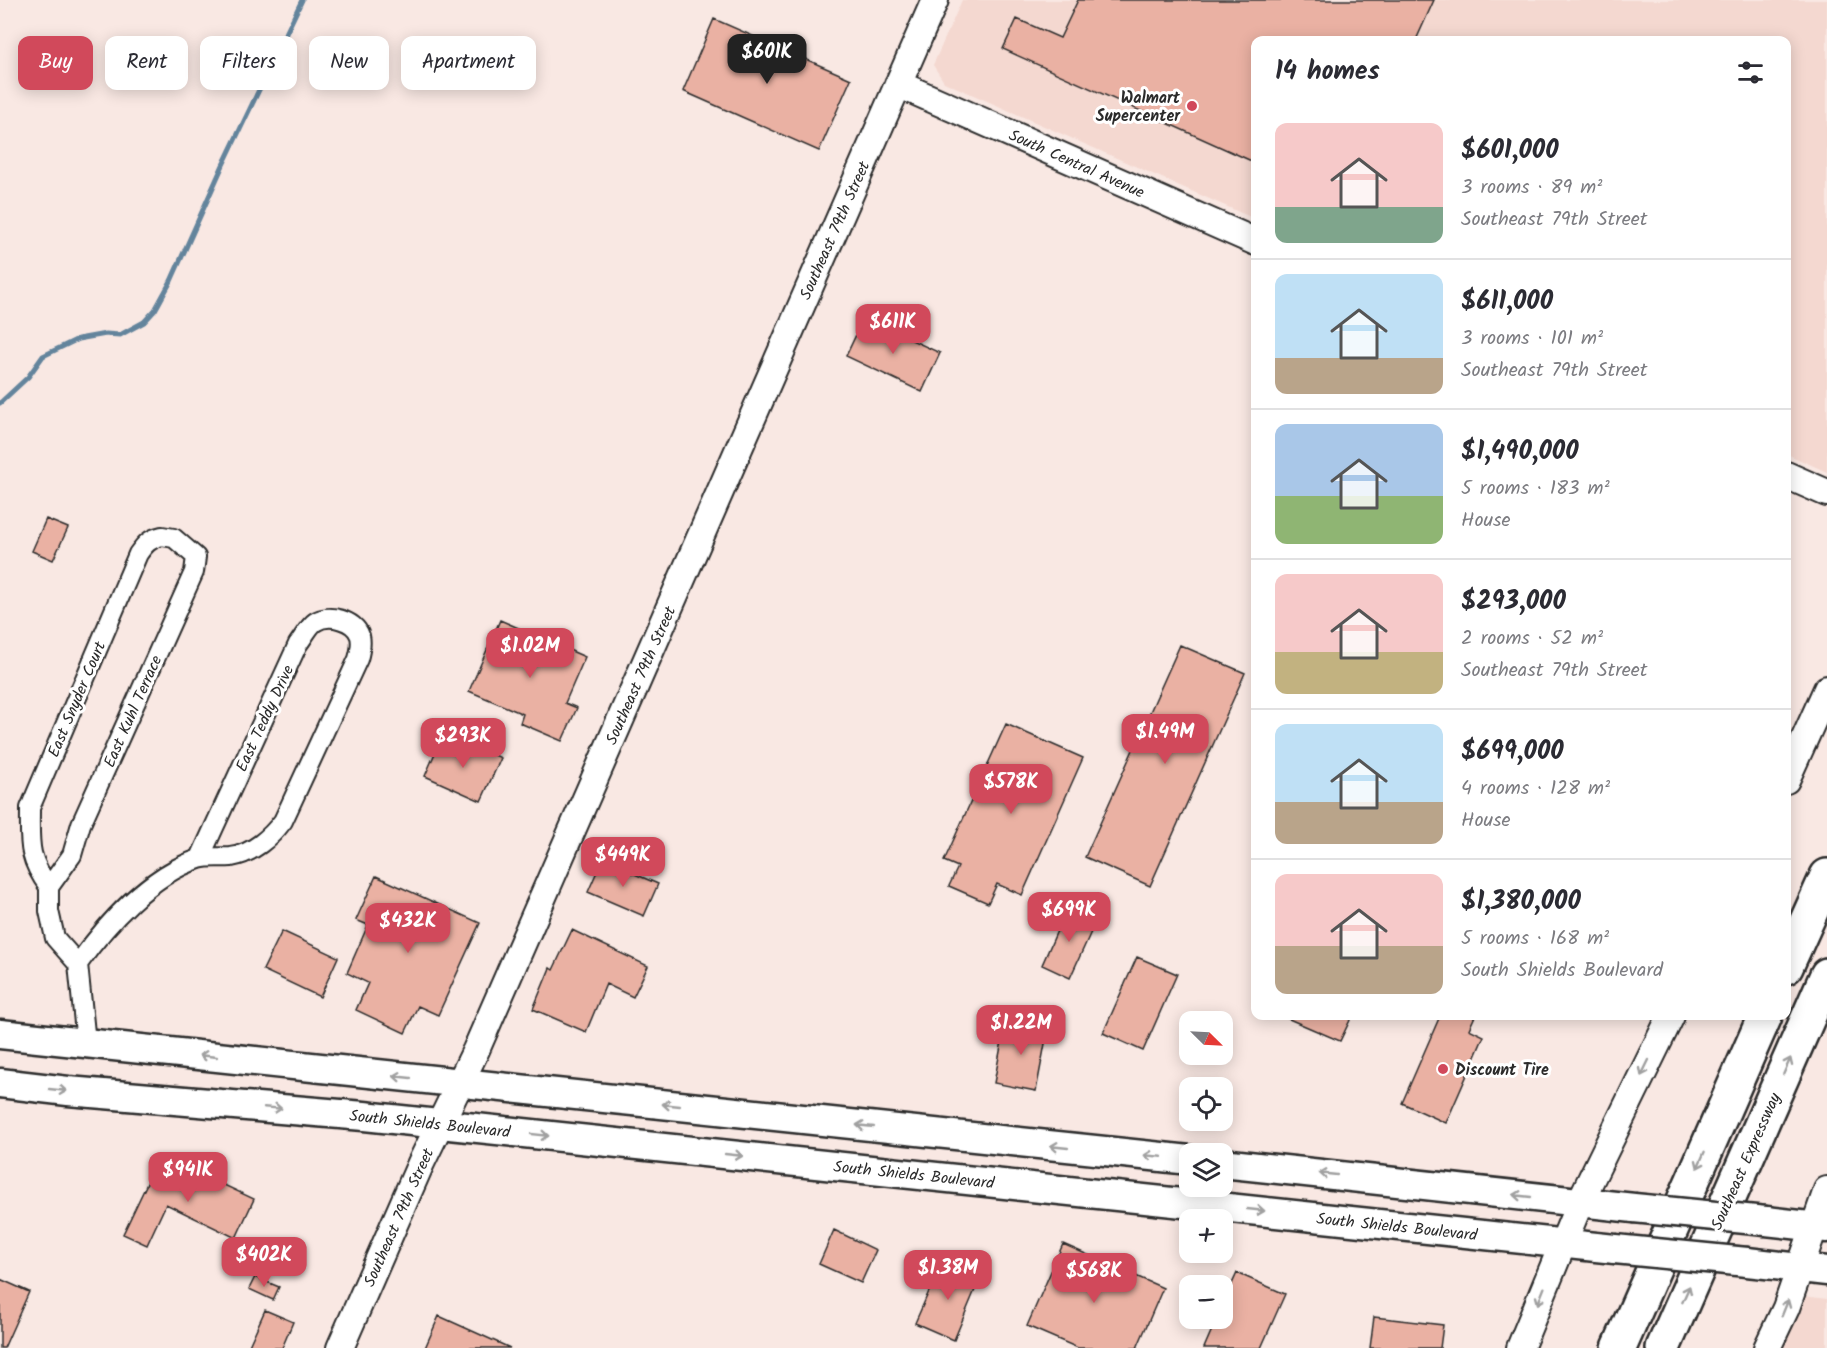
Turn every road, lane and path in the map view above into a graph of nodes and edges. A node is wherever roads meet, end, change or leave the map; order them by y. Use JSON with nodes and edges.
{"nodes":[{"id":1,"x":935,"y":0,"type":"edge"},
{"id":2,"x":898,"y":84,"type":"junction"},
{"id":3,"x":1251,"y":240,"type":"edge"},
{"id":4,"x":1791,"y":477,"type":"edge"},
{"id":5,"x":1827,"y":493,"type":"edge"},
{"id":6,"x":174,"y":538,"type":"joint"},
{"id":7,"x":1827,"y":689,"type":"edge"},
{"id":8,"x":1791,"y":769,"type":"edge"},
{"id":9,"x":200,"y":858,"type":"junction"},
{"id":10,"x":1827,"y":876,"type":"edge"},
{"id":11,"x":49,"y":887,"type":"junction"},
{"id":12,"x":1791,"y":956,"type":"edge"},
{"id":13,"x":78,"y":964,"type":"junction"},
{"id":14,"x":1827,"y":975,"type":"edge"},
{"id":15,"x":1669,"y":1020,"type":"edge"},
{"id":16,"x":1763,"y":1020,"type":"edge"},
{"id":17,"x":0,"y":1034,"type":"edge"},
{"id":18,"x":86,"y":1043,"type":"junction"},
{"id":19,"x":0,"y":1083,"type":"edge"},
{"id":20,"x":460,"y":1084,"type":"junction"},
{"id":21,"x":440,"y":1124,"type":"junction"},
{"id":22,"x":1117,"y":1153,"type":"junction"},
{"id":23,"x":1179,"y":1159,"type":"edge"},
{"id":24,"x":1233,"y":1164,"type":"edge"},
{"id":25,"x":1827,"y":1190,"type":"edge"},
{"id":26,"x":1115,"y":1195,"type":"junction"},
{"id":27,"x":1580,"y":1202,"type":"junction"},
{"id":28,"x":1820,"y":1228,"type":"edge"},
{"id":29,"x":1563,"y":1244,"type":"junction"},
{"id":30,"x":1799,"y":1267,"type":"junction"},
{"id":31,"x":1827,"y":1271,"type":"edge"},
{"id":32,"x":340,"y":1348,"type":"edge"},
{"id":33,"x":1520,"y":1348,"type":"edge"},
{"id":34,"x":1619,"y":1348,"type":"edge"},
{"id":35,"x":1663,"y":1348,"type":"edge"},
{"id":36,"x":1767,"y":1348,"type":"edge"}],
"edges":[{"from":1,"to":2,"type":"street","name":"Southeast 79th Street"},
{"from":2,"to":3,"type":"street","name":"South Central Avenue"},
{"from":2,"to":20,"type":"street","name":"Southeast 79th Street"},
{"from":4,"to":5,"type":"street"},
{"from":6,"to":11,"type":"street","name":"East Kuhl Terrace"},
{"from":6,"to":11,"type":"street","name":"East Snyder Court"},
{"from":7,"to":8,"type":"street"},
{"from":9,"to":9,"type":"street","name":"East Teddy Drive"},
{"from":9,"to":13,"type":"street"},
{"from":10,"to":12,"type":"highway"},
{"from":11,"to":13,"type":"street"},
{"from":13,"to":18,"type":"street"},
{"from":35,"to":14,"type":"highway","name":"Southeast Expressway","one_way":true},
{"from":15,"to":27,"type":"street","one_way":true},
{"from":16,"to":34,"type":"highway","one_way":true},
{"from":17,"to":18,"type":"main road"},
{"from":20,"to":18,"type":"main road","one_way":true},
{"from":19,"to":21,"type":"main road","name":"South Shields Boulevard","one_way":true},
{"from":20,"to":21,"type":"street","name":"Southeast 79th Street"},
{"from":22,"to":20,"type":"main road","one_way":true},
{"from":21,"to":26,"type":"main road","name":"South Shields Boulevard","one_way":true},
{"from":21,"to":32,"type":"street","name":"Southeast 79th Street"},
{"from":23,"to":22,"type":"main road","one_way":true},
{"from":22,"to":26,"type":"main road"},
{"from":27,"to":24,"type":"main road","one_way":true},
{"from":25,"to":28,"type":"street"},
{"from":26,"to":29,"type":"main road","name":"South Shields Boulevard","one_way":true},
{"from":27,"to":28,"type":"main road","bridge":true},
{"from":27,"to":29,"type":"street"},
{"from":28,"to":30,"type":"street"},
{"from":29,"to":30,"type":"main road","name":"South Shields Boulevard","bridge":true},
{"from":29,"to":33,"type":"street","one_way":true},
{"from":30,"to":31,"type":"main road","name":"South Shields Boulevard"},
{"from":36,"to":30,"type":"street","one_way":true}]}
